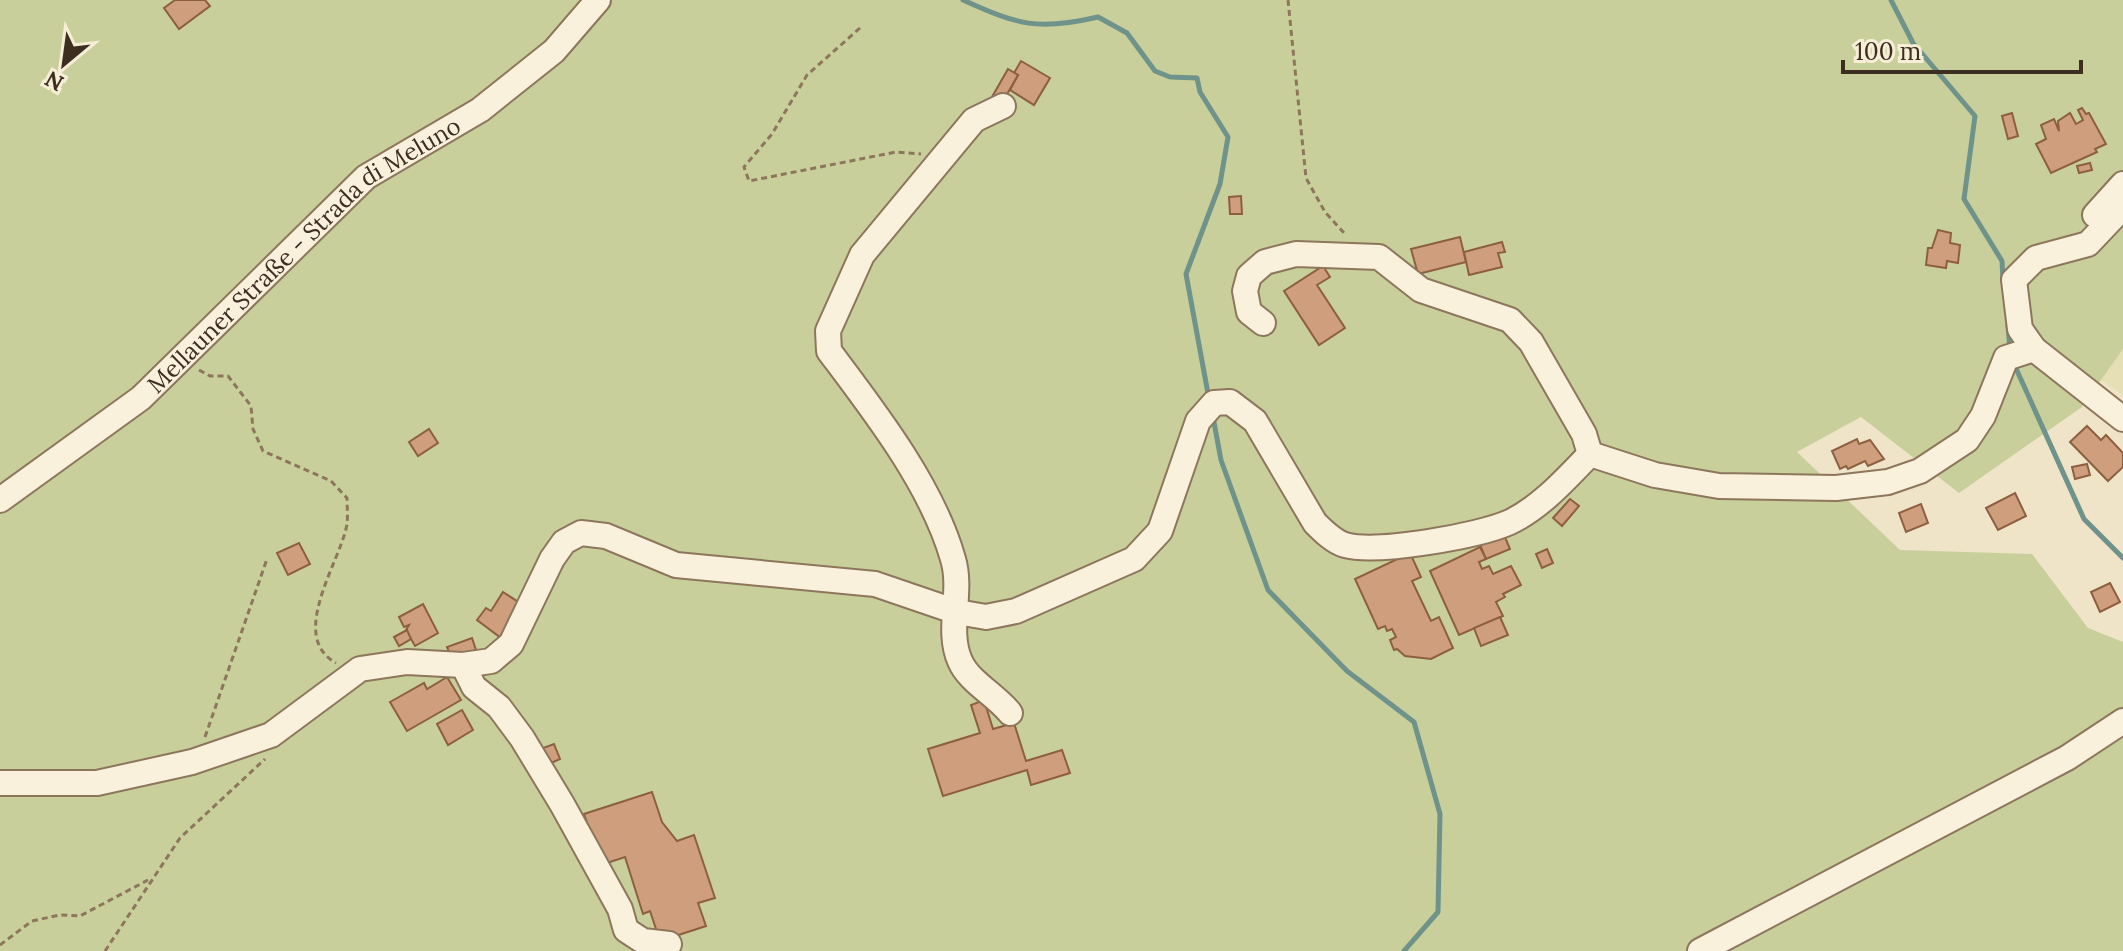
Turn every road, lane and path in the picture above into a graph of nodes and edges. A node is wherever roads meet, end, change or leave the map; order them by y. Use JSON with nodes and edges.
{"nodes":[{"id":1,"x":598,"y":0,"type":"edge"},
{"id":2,"x":1288,"y":0,"type":"edge"},
{"id":3,"x":860,"y":28,"type":"dead end"},
{"id":4,"x":1003,"y":106,"type":"dead end"},
{"id":5,"x":929,"y":171,"type":"junction"},
{"id":6,"x":2123,"y":184,"type":"edge"},
{"id":7,"x":2123,"y":207,"type":"edge"},
{"id":8,"x":2064,"y":250,"type":"junction"},
{"id":9,"x":1379,"y":257,"type":"junction"},
{"id":10,"x":1263,"y":323,"type":"dead end"},
{"id":11,"x":2020,"y":352,"type":"junction"},
{"id":12,"x":190,"y":353,"type":"junction"},
{"id":13,"x":2123,"y":419,"type":"edge"},
{"id":14,"x":1590,"y":454,"type":"junction"},
{"id":15,"x":0,"y":500,"type":"edge"},
{"id":16,"x":267,"y":559,"type":"dead end"},
{"id":17,"x":957,"y":612,"type":"junction"},
{"id":18,"x":463,"y":665,"type":"junction"},
{"id":19,"x":360,"y":669,"type":"junction"},
{"id":20,"x":1010,"y":713,"type":"dead end"},
{"id":21,"x":2123,"y":721,"type":"edge"},
{"id":22,"x":271,"y":735,"type":"junction"},
{"id":23,"x":192,"y":762,"type":"junction"},
{"id":24,"x":0,"y":783,"type":"edge"},
{"id":25,"x":152,"y":878,"type":"junction"},
{"id":26,"x":669,"y":944,"type":"dead end"},
{"id":27,"x":0,"y":945,"type":"edge"},
{"id":28,"x":105,"y":951,"type":"edge"},
{"id":29,"x":1700,"y":951,"type":"edge"}],
"edges":[{"from":1,"to":12,"type":"street","name":"Mellauner Straße - Strada di Meluno"},
{"from":2,"to":9,"type":"path"},
{"from":3,"to":5,"type":"path"},
{"from":4,"to":5,"type":"street"},
{"from":5,"to":17,"type":"street"},
{"from":6,"to":8,"type":"street"},
{"from":7,"to":8,"type":"street"},
{"from":8,"to":11,"type":"street"},
{"from":9,"to":10,"type":"street"},
{"from":9,"to":14,"type":"street"},
{"from":11,"to":13,"type":"street"},
{"from":11,"to":14,"type":"street"},
{"from":12,"to":15,"type":"street","name":"Mellauner Straße - Strada di Meluno"},
{"from":12,"to":19,"type":"path"},
{"from":14,"to":17,"type":"street"},
{"from":16,"to":23,"type":"path"},
{"from":17,"to":18,"type":"street"},
{"from":17,"to":20,"type":"street"},
{"from":18,"to":19,"type":"street"},
{"from":18,"to":26,"type":"street"},
{"from":19,"to":22,"type":"street"},
{"from":21,"to":29,"type":"street"},
{"from":22,"to":23,"type":"street"},
{"from":22,"to":25,"type":"path"},
{"from":23,"to":24,"type":"street"},
{"from":25,"to":27,"type":"path"},
{"from":25,"to":28,"type":"path"}]}
